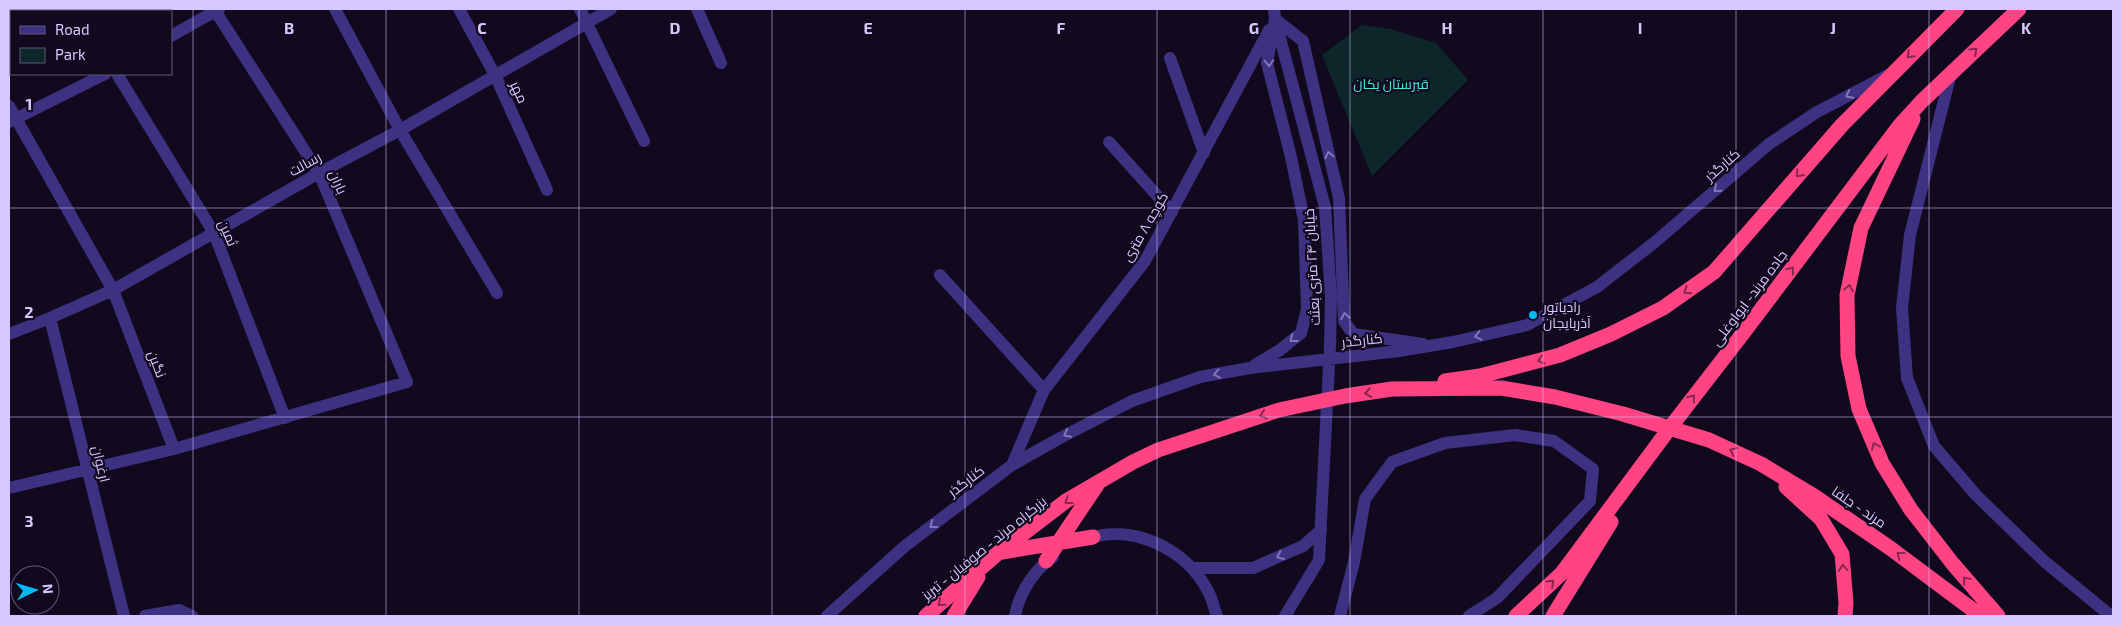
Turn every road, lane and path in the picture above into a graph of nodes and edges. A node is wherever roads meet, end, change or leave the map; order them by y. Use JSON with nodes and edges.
{"nodes":[{"id":1,"x":216,"y":9,"type":"edge"},
{"id":2,"x":335,"y":9,"type":"edge"},
{"id":3,"x":459,"y":9,"type":"edge"},
{"id":4,"x":580,"y":9,"type":"edge"},
{"id":5,"x":611,"y":9,"type":"edge"},
{"id":6,"x":697,"y":9,"type":"edge"},
{"id":7,"x":1957,"y":9,"type":"edge"},
{"id":8,"x":2019,"y":9,"type":"edge"},
{"id":9,"x":1275,"y":14,"type":"edge"},
{"id":10,"x":587,"y":22,"type":"junction"},
{"id":11,"x":172,"y":35,"type":"edge"},
{"id":12,"x":1170,"y":58,"type":"dead end"},
{"id":13,"x":721,"y":62,"type":"dead end"},
{"id":14,"x":1892,"y":73,"type":"junction"},
{"id":15,"x":1951,"y":73,"type":"junction"},
{"id":16,"x":103,"y":75,"type":"edge"},
{"id":17,"x":117,"y":75,"type":"edge"},
{"id":18,"x":494,"y":75,"type":"junction"},
{"id":19,"x":1922,"y":101,"type":"junction"},
{"id":20,"x":9,"y":106,"type":"edge"},
{"id":21,"x":12,"y":121,"type":"edge"},
{"id":22,"x":400,"y":130,"type":"junction"},
{"id":23,"x":644,"y":141,"type":"dead end"},
{"id":24,"x":1109,"y":142,"type":"dead end"},
{"id":25,"x":1204,"y":153,"type":"junction"},
{"id":26,"x":318,"y":173,"type":"junction"},
{"id":27,"x":547,"y":190,"type":"dead end"},
{"id":28,"x":1172,"y":212,"type":"junction"},
{"id":29,"x":214,"y":233,"type":"junction"},
{"id":30,"x":940,"y":275,"type":"dead end"},
{"id":31,"x":113,"y":290,"type":"junction"},
{"id":32,"x":497,"y":293,"type":"dead end"},
{"id":33,"x":50,"y":318,"type":"junction"},
{"id":34,"x":9,"y":334,"type":"edge"},
{"id":35,"x":1433,"y":345,"type":"junction"},
{"id":36,"x":1250,"y":368,"type":"junction"},
{"id":37,"x":1392,"y":389,"type":"junction"},
{"id":38,"x":1044,"y":390,"type":"junction"},
{"id":39,"x":286,"y":418,"type":"junction"},
{"id":40,"x":1668,"y":429,"type":"junction"},
{"id":41,"x":174,"y":449,"type":"junction"},
{"id":42,"x":1761,"y":464,"type":"junction"},
{"id":43,"x":1012,"y":465,"type":"junction"},
{"id":44,"x":88,"y":470,"type":"junction"},
{"id":45,"x":1100,"y":481,"type":"junction"},
{"id":46,"x":9,"y":488,"type":"edge"},
{"id":47,"x":1321,"y":530,"type":"junction"},
{"id":48,"x":1094,"y":537,"type":"junction"},
{"id":49,"x":1059,"y":542,"type":"junction"},
{"id":50,"x":998,"y":553,"type":"junction"},
{"id":51,"x":1046,"y":561,"type":"junction"},
{"id":52,"x":1192,"y":568,"type":"junction"},
{"id":53,"x":124,"y":616,"type":"edge"},
{"id":54,"x":145,"y":616,"type":"edge"},
{"id":55,"x":192,"y":616,"type":"edge"},
{"id":56,"x":827,"y":616,"type":"edge"},
{"id":57,"x":926,"y":616,"type":"edge"},
{"id":58,"x":954,"y":616,"type":"edge"},
{"id":59,"x":1015,"y":616,"type":"edge"},
{"id":60,"x":1217,"y":616,"type":"edge"},
{"id":61,"x":1285,"y":616,"type":"edge"},
{"id":62,"x":1340,"y":616,"type":"edge"},
{"id":63,"x":1469,"y":616,"type":"edge"},
{"id":64,"x":1516,"y":616,"type":"edge"},
{"id":65,"x":1553,"y":616,"type":"edge"},
{"id":66,"x":1845,"y":616,"type":"edge"},
{"id":67,"x":1981,"y":616,"type":"edge"},
{"id":68,"x":1998,"y":616,"type":"edge"},
{"id":69,"x":2111,"y":616,"type":"edge"}],
"edges":[{"from":1,"to":11,"type":"street"},
{"from":1,"to":26,"type":"street","name":"باران"},
{"from":2,"to":22,"type":"street"},
{"from":3,"to":18,"type":"street","name":"مهر"},
{"from":4,"to":10,"type":"street"},
{"from":5,"to":10,"type":"street","name":"رسالت"},
{"from":6,"to":13,"type":"street"},
{"from":7,"to":14,"type":"highway","one_way":true},
{"from":15,"to":8,"type":"highway","name":"جاده مرند- ایواوغلی","one_way":true},
{"from":9,"to":25,"type":"street","name":"کوچه ۸ متری"},
{"from":35,"to":9,"type":"street","one_way":true},
{"from":9,"to":36,"type":"street","one_way":true},
{"from":9,"to":47,"type":"street","name":"خیابان ۲۴ متری بعثت"},
{"from":10,"to":18,"type":"street","name":"رسالت"},
{"from":10,"to":23,"type":"street"},
{"from":12,"to":25,"type":"street"},
{"from":14,"to":35,"type":"street","name":"کنارگذر","one_way":true},
{"from":14,"to":37,"type":"highway","one_way":true},
{"from":15,"to":19,"type":"highway","name":"جاده مرند- ایواوغلی"},
{"from":15,"to":69,"type":"street"},
{"from":16,"to":21,"type":"street"},
{"from":17,"to":29,"type":"street","name":"ثمین"},
{"from":18,"to":22,"type":"street","name":"رسالت"},
{"from":18,"to":27,"type":"street","name":"مهر"},
{"from":40,"to":19,"type":"highway","name":"جاده مرند- ایواوغلی","one_way":true},
{"from":68,"to":19,"type":"highway","one_way":true},
{"from":20,"to":21,"type":"street","name":"نگین"},
{"from":21,"to":31,"type":"street","name":"نگین"},
{"from":22,"to":26,"type":"street","name":"رسالت"},
{"from":22,"to":32,"type":"street"},
{"from":24,"to":28,"type":"street"},
{"from":25,"to":28,"type":"street","name":"کوچه ۸ متری"},
{"from":26,"to":29,"type":"street","name":"رسالت"},
{"from":26,"to":39,"type":"street","name":"باران"},
{"from":28,"to":38,"type":"street","name":"کوچه ۸ متری"},
{"from":29,"to":31,"type":"street","name":"رسالت"},
{"from":29,"to":39,"type":"street","name":"ثمین"},
{"from":30,"to":38,"type":"street"},
{"from":31,"to":33,"type":"street","name":"رسالت"},
{"from":31,"to":41,"type":"street","name":"نگین"},
{"from":33,"to":34,"type":"street","name":"رسالت"},
{"from":33,"to":44,"type":"street","name":"ارغوان"},
{"from":35,"to":36,"type":"street","name":"کنارگذر"},
{"from":36,"to":43,"type":"street","name":"کنارگذر","one_way":true},
{"from":42,"to":37,"type":"highway","name":"مرند - جلفا","one_way":true},
{"from":37,"to":45,"type":"highway","name":"بزرگراه مرند - صوفیان - تبریز","one_way":true},
{"from":38,"to":43,"type":"street","name":"کوچه ۸ متری"},
{"from":39,"to":41,"type":"street"},
{"from":64,"to":40,"type":"highway","name":"جاده مرند- ایواوغلی","one_way":true},
{"from":40,"to":65,"type":"highway"},
{"from":41,"to":44,"type":"street"},
{"from":66,"to":42,"type":"highway","one_way":true},
{"from":67,"to":42,"type":"highway","name":"مرند - جلفا","one_way":true},
{"from":43,"to":56,"type":"street","name":"کنارگذر","one_way":true},
{"from":44,"to":46,"type":"street"},
{"from":44,"to":53,"type":"street","name":"ارغوان"},
{"from":45,"to":49,"type":"highway"},
{"from":45,"to":50,"type":"highway","name":"بزرگراه مرند - صوفیان - تبریز","one_way":true},
{"from":47,"to":52,"type":"street","one_way":true},
{"from":47,"to":61,"type":"street","name":"خیابان ۲۴ متری بعثت"},
{"from":48,"to":49,"type":"highway"},
{"from":48,"to":51,"type":"street"},
{"from":48,"to":52,"type":"street"},
{"from":49,"to":50,"type":"highway"},
{"from":49,"to":51,"type":"highway"},
{"from":50,"to":57,"type":"highway","name":"بزرگراه مرند - صوفیان - تبریز","one_way":true},
{"from":50,"to":58,"type":"highway"},
{"from":51,"to":59,"type":"street"},
{"from":52,"to":60,"type":"street"},
{"from":54,"to":55,"type":"street"},
{"from":62,"to":63,"type":"street"}]}
